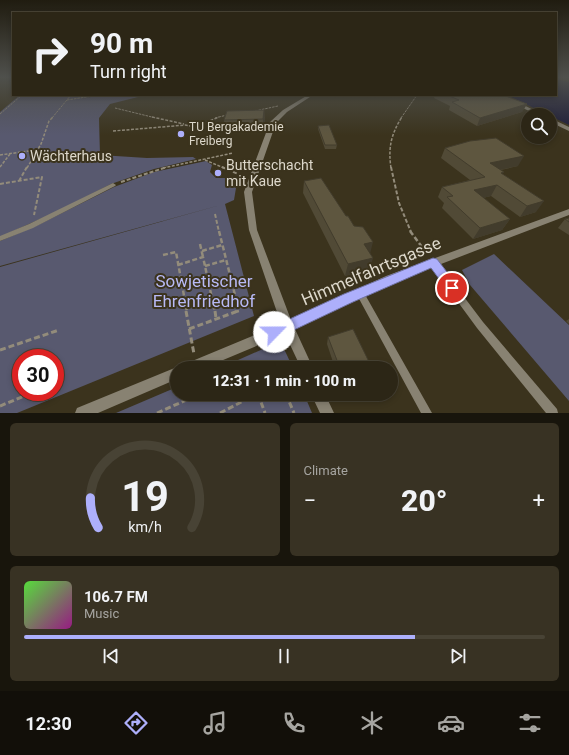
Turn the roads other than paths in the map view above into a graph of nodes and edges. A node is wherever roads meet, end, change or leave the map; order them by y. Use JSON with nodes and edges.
{"nodes":[{"id":1,"x":309,"y":96,"type":"edge"},
{"id":2,"x":502,"y":96,"type":"edge"},
{"id":3,"x":526,"y":108,"type":"edge"},
{"id":4,"x":557,"y":123,"type":"edge"},
{"id":5,"x":569,"y":129,"type":"edge"},
{"id":6,"x":113,"y":185,"type":"road end"},
{"id":7,"x":569,"y":212,"type":"edge"},
{"id":8,"x":0,"y":239,"type":"edge"},
{"id":9,"x":433,"y":262,"type":"junction"},
{"id":10,"x":360,"y":293,"type":"junction"},
{"id":11,"x":288,"y":327,"type":"junction"},
{"id":12,"x":204,"y":361,"type":"edge"},
{"id":13,"x":303,"y":361,"type":"edge"},
{"id":14,"x":170,"y":376,"type":"edge"},
{"id":15,"x":321,"y":401,"type":"edge"},
{"id":16,"x":82,"y":413,"type":"edge"},
{"id":17,"x":327,"y":413,"type":"edge"},
{"id":18,"x":427,"y":413,"type":"edge"},
{"id":19,"x":553,"y":413,"type":"edge"}],
"edges":[{"from":1,"to":11,"type":"street"},
{"from":2,"to":3,"type":"street"},
{"from":4,"to":5,"type":"street"},
{"from":6,"to":8,"type":"lane"},
{"from":7,"to":9,"type":"street","name":"Himmelfahrtsgasse"},
{"from":9,"to":10,"type":"street","name":"Himmelfahrtsgasse"},
{"from":9,"to":19,"type":"lane"},
{"from":10,"to":11,"type":"street","name":"Himmelfahrtsgasse"},
{"from":10,"to":18,"type":"lane"},
{"from":11,"to":12,"type":"street","name":"Himmelfahrtsgasse"},
{"from":11,"to":13,"type":"street"},
{"from":14,"to":16,"type":"street"},
{"from":15,"to":17,"type":"street"}]}
